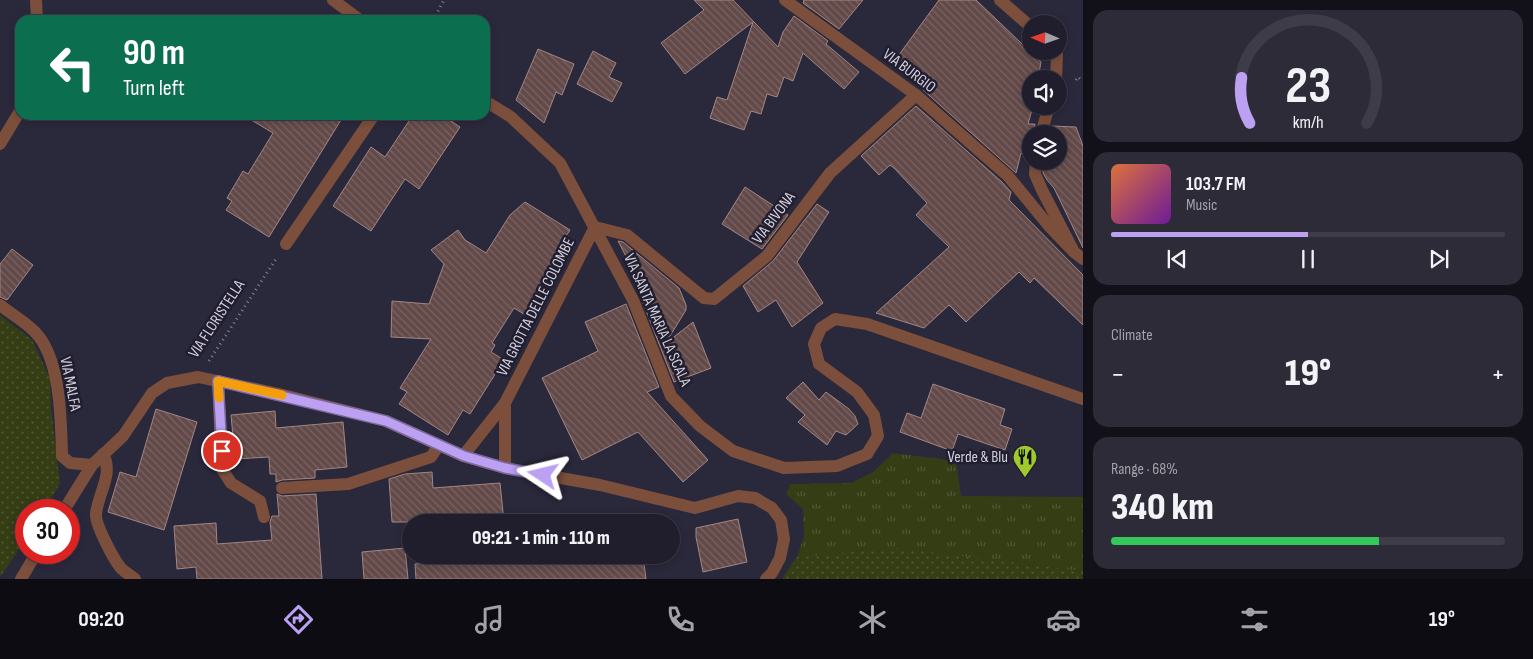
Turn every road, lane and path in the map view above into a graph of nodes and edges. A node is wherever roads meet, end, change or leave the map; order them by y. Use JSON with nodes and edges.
{"nodes":[{"id":1,"x":36,"y":0,"type":"edge"},
{"id":2,"x":333,"y":0,"type":"edge"},
{"id":3,"x":444,"y":0,"type":"edge"},
{"id":4,"x":785,"y":0,"type":"edge"},
{"id":5,"x":1000,"y":0,"type":"edge"},
{"id":6,"x":37,"y":15,"type":"edge"},
{"id":7,"x":353,"y":15,"type":"edge"},
{"id":8,"x":436,"y":15,"type":"edge"},
{"id":9,"x":1022,"y":19,"type":"edge"},
{"id":10,"x":916,"y":95,"type":"junction"},
{"id":11,"x":490,"y":105,"type":"edge"},
{"id":12,"x":15,"y":118,"type":"edge"},
{"id":13,"x":371,"y":120,"type":"edge"},
{"id":14,"x":0,"y":144,"type":"edge"},
{"id":15,"x":1035,"y":170,"type":"edge"},
{"id":16,"x":595,"y":227,"type":"junction"},
{"id":17,"x":286,"y":244,"type":"joint"},
{"id":18,"x":1079,"y":255,"type":"edge"},
{"id":19,"x":0,"y":305,"type":"edge"},
{"id":20,"x":198,"y":378,"type":"junction"},
{"id":21,"x":218,"y":381,"type":"junction"},
{"id":22,"x":1083,"y":399,"type":"edge"},
{"id":23,"x":505,"y":403,"type":"junction"},
{"id":24,"x":439,"y":445,"type":"junction"},
{"id":25,"x":103,"y":454,"type":"junction"},
{"id":26,"x":464,"y":456,"type":"junction"},
{"id":27,"x":92,"y":465,"type":"junction"},
{"id":28,"x":505,"y":468,"type":"junction"},
{"id":29,"x":282,"y":488,"type":"dead end"},
{"id":30,"x":71,"y":499,"type":"edge"},
{"id":31,"x":264,"y":517,"type":"dead end"},
{"id":32,"x":30,"y":564,"type":"edge"},
{"id":33,"x":21,"y":579,"type":"edge"},
{"id":34,"x":134,"y":579,"type":"edge"},
{"id":35,"x":766,"y":579,"type":"edge"}],
"edges":[{"from":1,"to":6,"type":"street"},
{"from":2,"to":7,"type":"street"},
{"from":3,"to":8,"type":"path"},
{"from":4,"to":10,"type":"street","name":"VIA BURGIO"},
{"from":5,"to":9,"type":"street"},
{"from":10,"to":16,"type":"street","name":"VIA BIVONA"},
{"from":10,"to":18,"type":"street","name":"VIA BURGIO"},
{"from":11,"to":16,"type":"street","name":"VIA SANTA MARIA LA SCALA"},
{"from":12,"to":14,"type":"street"},
{"from":13,"to":17,"type":"street"},
{"from":15,"to":18,"type":"street"},
{"from":16,"to":22,"type":"street","name":"VIA SANTA MARIA LA SCALA"},
{"from":16,"to":23,"type":"street","name":"VIA GROTTA DELLE COLOMBE"},
{"from":17,"to":20,"type":"path","name":"VIA FLORISTELLA"},
{"from":19,"to":27,"type":"street","name":"VIA MALFA"},
{"from":20,"to":21,"type":"street"},
{"from":20,"to":25,"type":"street","name":"VIA FLORISTELLA"},
{"from":21,"to":24,"type":"street"},
{"from":21,"to":31,"type":"street"},
{"from":23,"to":26,"type":"street","name":"VIA GROTTA DELLE COLOMBE"},
{"from":23,"to":28,"type":"street"},
{"from":24,"to":26,"type":"street"},
{"from":24,"to":29,"type":"street"},
{"from":25,"to":27,"type":"street","name":"VIA FLORISTELLA"},
{"from":25,"to":34,"type":"street"},
{"from":26,"to":28,"type":"street"},
{"from":27,"to":30,"type":"street","name":"VIA FLORISTELLA"},
{"from":28,"to":35,"type":"street"},
{"from":32,"to":33,"type":"street"}]}
